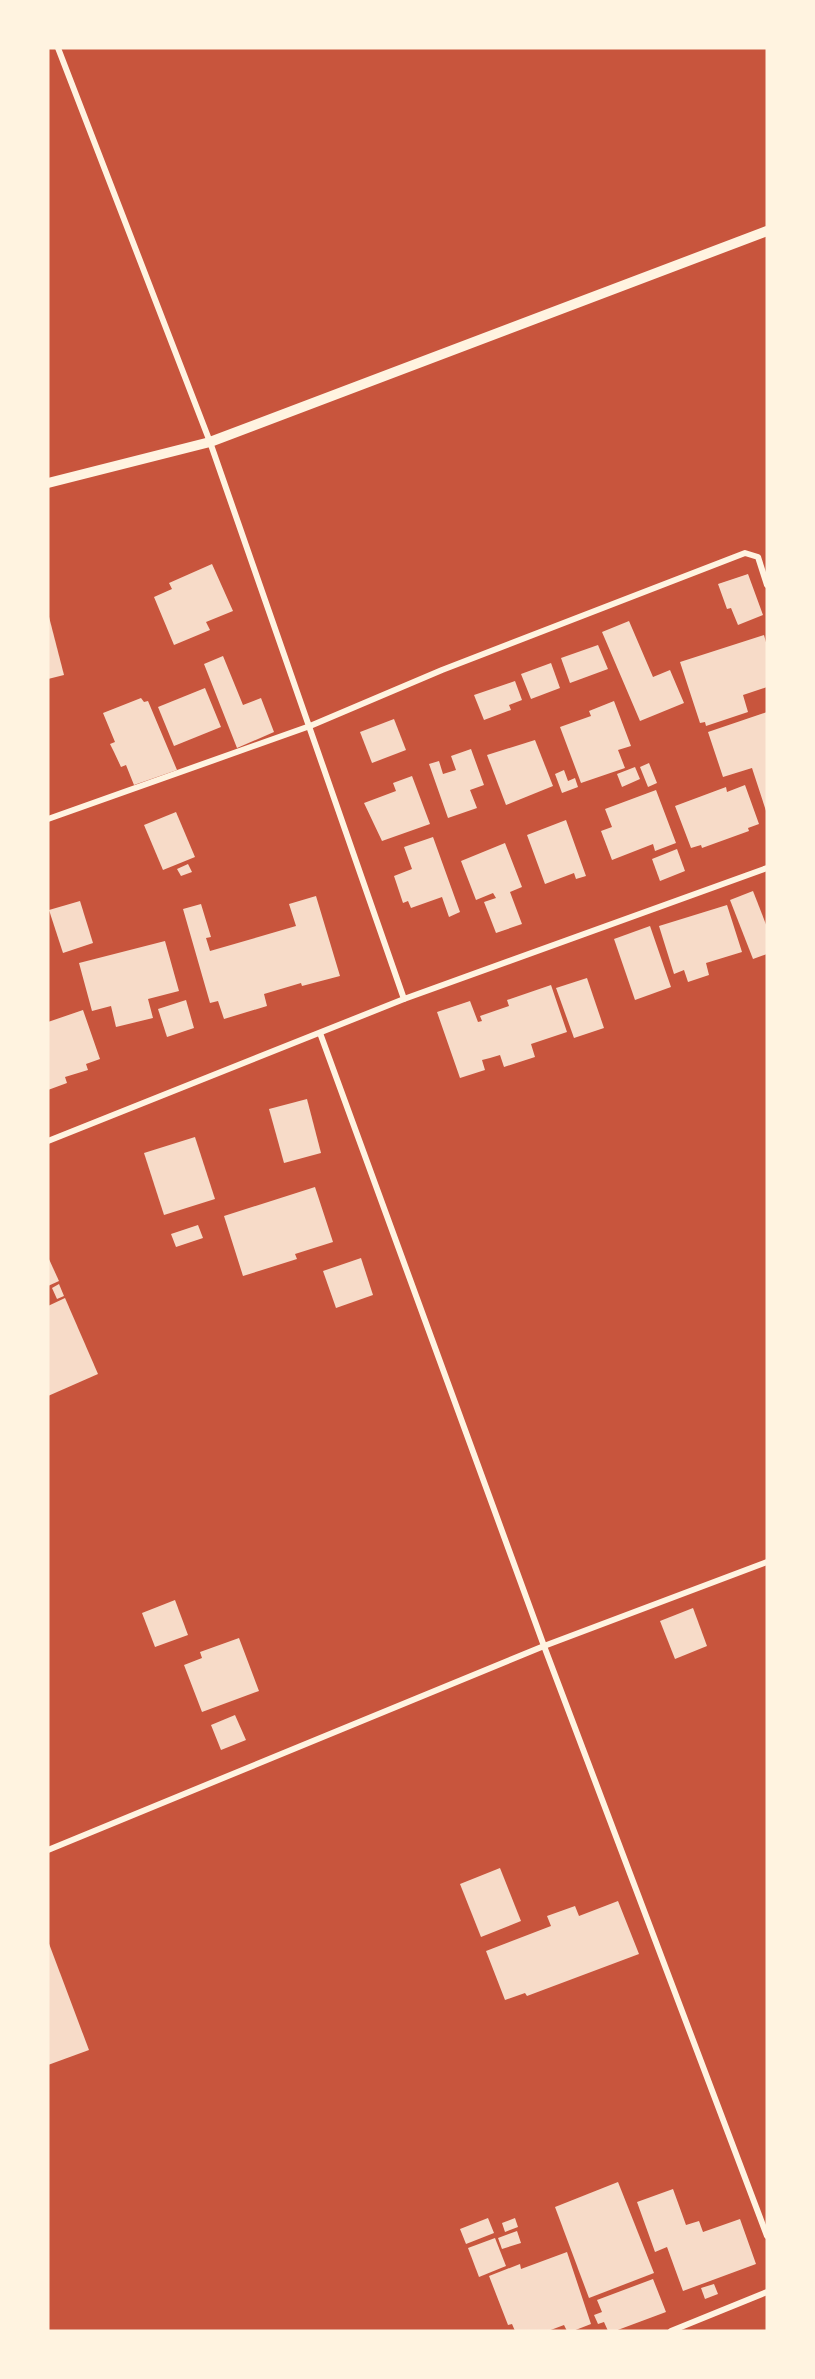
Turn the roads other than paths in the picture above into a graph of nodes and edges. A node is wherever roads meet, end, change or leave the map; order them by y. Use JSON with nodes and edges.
{"nodes":[{"id":1,"x":58,"y":48,"type":"edge"},
{"id":2,"x":767,"y":231,"type":"edge"},
{"id":3,"x":210,"y":442,"type":"junction"},
{"id":4,"x":48,"y":483,"type":"edge"},
{"id":5,"x":767,"y":585,"type":"edge"},
{"id":6,"x":310,"y":726,"type":"junction"},
{"id":7,"x":48,"y":819,"type":"edge"},
{"id":8,"x":767,"y":868,"type":"edge"},
{"id":9,"x":405,"y":999,"type":"junction"},
{"id":10,"x":321,"y":1033,"type":"junction"},
{"id":11,"x":48,"y":1141,"type":"edge"},
{"id":12,"x":767,"y":1562,"type":"edge"},
{"id":13,"x":544,"y":1646,"type":"junction"},
{"id":14,"x":48,"y":1850,"type":"edge"},
{"id":15,"x":767,"y":2236,"type":"edge"},
{"id":16,"x":767,"y":2292,"type":"edge"},
{"id":17,"x":671,"y":2331,"type":"edge"}],
"edges":[{"from":1,"to":3,"type":"street"},
{"from":2,"to":3,"type":"street"},
{"from":3,"to":4,"type":"street"},
{"from":3,"to":6,"type":"street"},
{"from":5,"to":6,"type":"street"},
{"from":6,"to":7,"type":"street"},
{"from":6,"to":9,"type":"street"},
{"from":8,"to":9,"type":"street"},
{"from":9,"to":10,"type":"street"},
{"from":10,"to":11,"type":"street"},
{"from":10,"to":13,"type":"street"},
{"from":12,"to":13,"type":"street"},
{"from":13,"to":14,"type":"street"},
{"from":13,"to":15,"type":"street"},
{"from":16,"to":17,"type":"street"}]}
